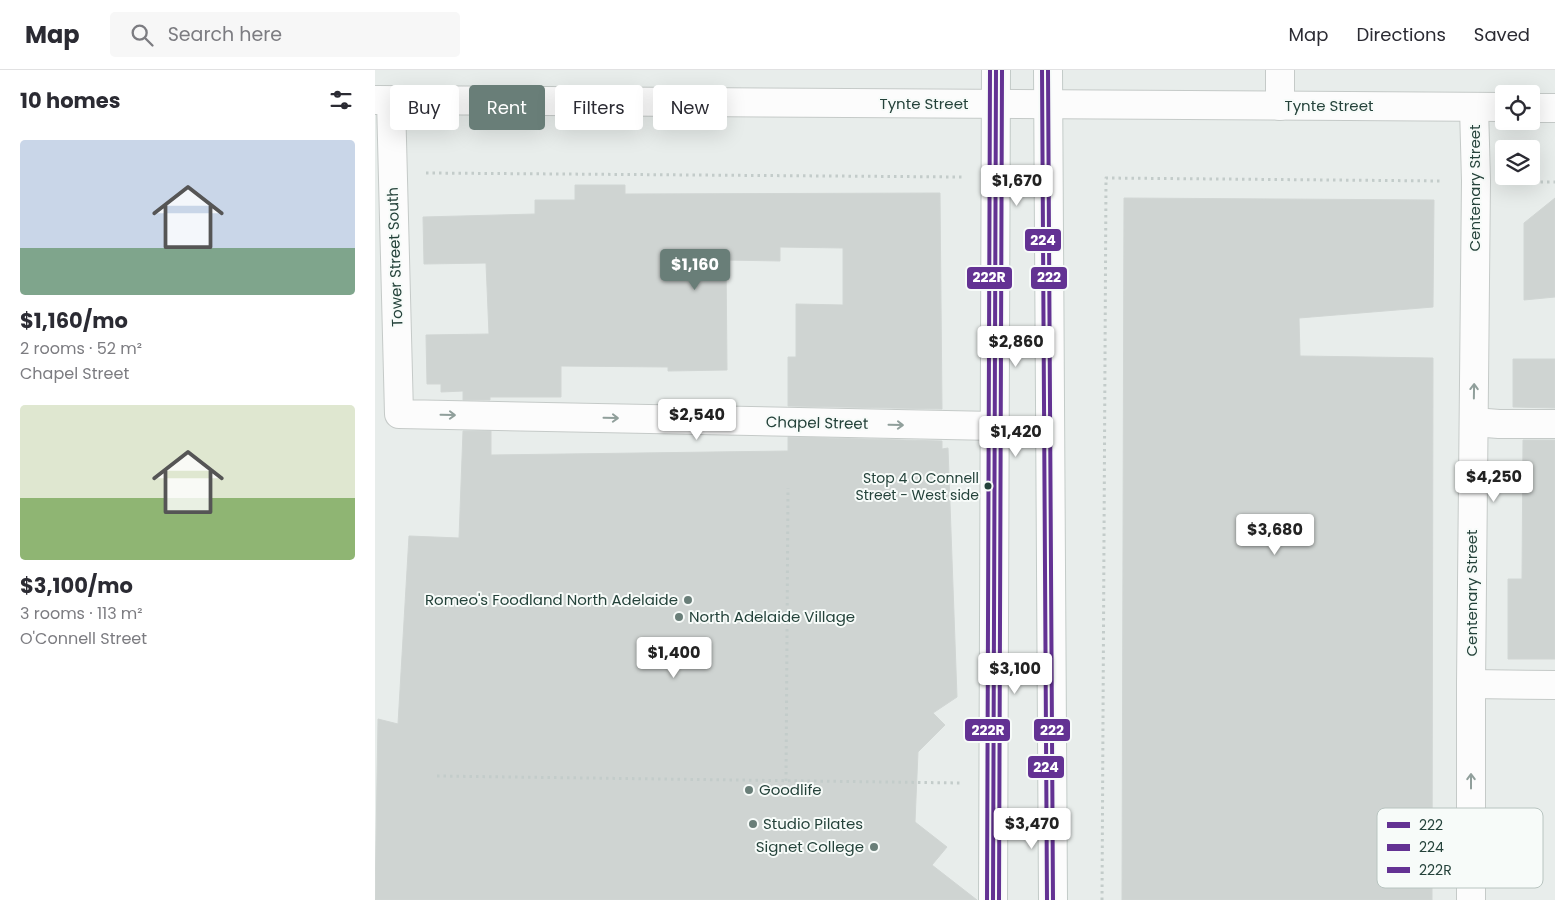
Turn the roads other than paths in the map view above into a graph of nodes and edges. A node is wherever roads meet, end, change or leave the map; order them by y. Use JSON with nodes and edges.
{"nodes":[{"id":1,"x":996,"y":70,"type":"edge"},
{"id":2,"x":1048,"y":70,"type":"edge"},
{"id":3,"x":1280,"y":70,"type":"edge"},
{"id":4,"x":383,"y":100,"type":"edge"},
{"id":5,"x":996,"y":104,"type":"junction"},
{"id":6,"x":1048,"y":105,"type":"junction"},
{"id":7,"x":1280,"y":106,"type":"junction"},
{"id":8,"x":1474,"y":107,"type":"junction"},
{"id":9,"x":1495,"y":108,"type":"edge"},
{"id":10,"x":1540,"y":108,"type":"edge"},
{"id":11,"x":1555,"y":108,"type":"edge"},
{"id":12,"x":399,"y":414,"type":"joint"},
{"id":13,"x":1473,"y":422,"type":"junction"},
{"id":14,"x":1555,"y":424,"type":"edge"},
{"id":15,"x":995,"y":426,"type":"junction"},
{"id":16,"x":1471,"y":684,"type":"junction"},
{"id":17,"x":1555,"y":685,"type":"edge"},
{"id":18,"x":1471,"y":808,"type":"edge"},
{"id":19,"x":993,"y":900,"type":"edge"},
{"id":20,"x":1053,"y":900,"type":"edge"}],
"edges":[{"from":1,"to":5,"type":"street"},
{"from":2,"to":6,"type":"street"},
{"from":3,"to":7,"type":"street"},
{"from":4,"to":5,"type":"street","name":"Tynte Street"},
{"from":4,"to":12,"type":"street","name":"Tower Street South"},
{"from":5,"to":6,"type":"street","name":"Tynte Street"},
{"from":5,"to":15,"type":"street"},
{"from":6,"to":7,"type":"street","name":"Tynte Street"},
{"from":6,"to":20,"type":"street"},
{"from":7,"to":8,"type":"street","name":"Tynte Street"},
{"from":8,"to":9,"type":"street","name":"Tynte Street"},
{"from":13,"to":8,"type":"street","name":"Centenary Street","one_way":true},
{"from":10,"to":11,"type":"street"},
{"from":12,"to":15,"type":"street","name":"Chapel Street","one_way":true},
{"from":13,"to":14,"type":"street"},
{"from":13,"to":16,"type":"street","name":"Centenary Street"},
{"from":15,"to":19,"type":"street"},
{"from":16,"to":17,"type":"street"},
{"from":18,"to":16,"type":"street","name":"Centenary Street","one_way":true}]}
